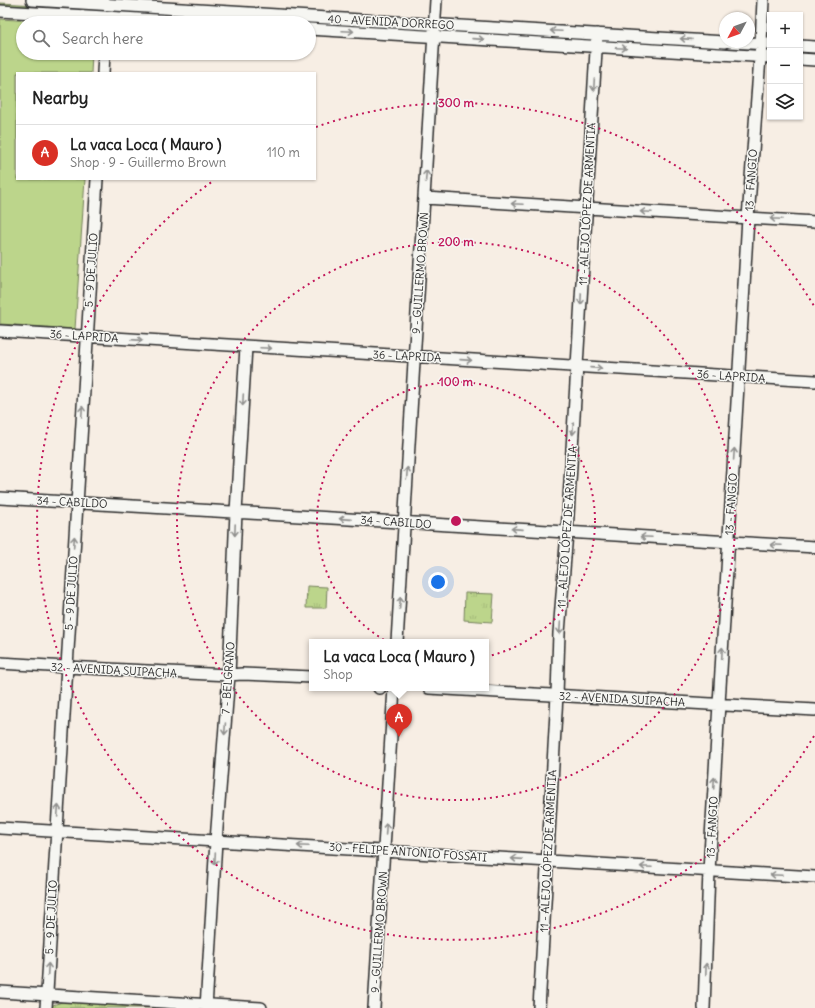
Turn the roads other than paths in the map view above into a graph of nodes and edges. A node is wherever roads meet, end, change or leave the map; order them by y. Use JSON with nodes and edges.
{"nodes":[{"id":1,"x":32,"y":0,"type":"edge"},
{"id":2,"x":436,"y":0,"type":"edge"},
{"id":3,"x":763,"y":0,"type":"edge"},
{"id":4,"x":107,"y":2,"type":"edge"},
{"id":5,"x":0,"y":11,"type":"edge"},
{"id":6,"x":59,"y":16,"type":"edge"},
{"id":7,"x":106,"y":16,"type":"edge"},
{"id":8,"x":316,"y":16,"type":"edge"},
{"id":9,"x":316,"y":16,"type":"edge"},
{"id":10,"x":435,"y":24,"type":"junction"},
{"id":11,"x":316,"y":29,"type":"edge"},
{"id":12,"x":597,"y":34,"type":"junction"},
{"id":13,"x":435,"y":36,"type":"junction"},
{"id":14,"x":719,"y":42,"type":"edge"},
{"id":15,"x":755,"y":43,"type":"edge"},
{"id":16,"x":766,"y":44,"type":"edge"},
{"id":17,"x":597,"y":46,"type":"junction"},
{"id":18,"x":803,"y":46,"type":"edge"},
{"id":19,"x":815,"y":47,"type":"edge"},
{"id":20,"x":765,"y":57,"type":"edge"},
{"id":21,"x":803,"y":59,"type":"edge"},
{"id":22,"x":104,"y":60,"type":"edge"},
{"id":23,"x":815,"y":60,"type":"edge"},
{"id":24,"x":103,"y":72,"type":"edge"},
{"id":25,"x":96,"y":180,"type":"edge"},
{"id":26,"x":425,"y":198,"type":"junction"},
{"id":27,"x":587,"y":208,"type":"junction"},
{"id":28,"x":748,"y":218,"type":"junction"},
{"id":29,"x":815,"y":222,"type":"edge"},
{"id":30,"x":0,"y":331,"type":"edge"},
{"id":31,"x":87,"y":336,"type":"junction"},
{"id":32,"x":246,"y":347,"type":"junction"},
{"id":33,"x":415,"y":357,"type":"junction"},
{"id":34,"x":577,"y":367,"type":"junction"},
{"id":35,"x":739,"y":377,"type":"junction"},
{"id":36,"x":815,"y":381,"type":"edge"},
{"id":37,"x":0,"y":498,"type":"edge"},
{"id":38,"x":77,"y":503,"type":"junction"},
{"id":39,"x":236,"y":512,"type":"junction"},
{"id":40,"x":404,"y":522,"type":"junction"},
{"id":41,"x":567,"y":532,"type":"junction"},
{"id":42,"x":728,"y":542,"type":"junction"},
{"id":43,"x":815,"y":547,"type":"edge"},
{"id":44,"x":397,"y":639,"type":"edge"},
{"id":45,"x":0,"y":663,"type":"edge"},
{"id":46,"x":66,"y":668,"type":"junction"},
{"id":47,"x":229,"y":675,"type":"junction"},
{"id":48,"x":309,"y":677,"type":"edge"},
{"id":49,"x":309,"y":684,"type":"edge"},
{"id":50,"x":394,"y":691,"type":"edge"},
{"id":51,"x":484,"y":691,"type":"edge"},
{"id":52,"x":557,"y":695,"type":"junction"},
{"id":53,"x":719,"y":704,"type":"junction"},
{"id":54,"x":815,"y":710,"type":"edge"},
{"id":55,"x":0,"y":828,"type":"edge"},
{"id":56,"x":56,"y":831,"type":"junction"},
{"id":57,"x":216,"y":841,"type":"junction"},
{"id":58,"x":384,"y":850,"type":"junction"},
{"id":59,"x":547,"y":861,"type":"junction"},
{"id":60,"x":709,"y":871,"type":"junction"},
{"id":61,"x":815,"y":877,"type":"edge"},
{"id":62,"x":0,"y":992,"type":"edge"},
{"id":63,"x":46,"y":995,"type":"junction"},
{"id":64,"x":206,"y":1006,"type":"edge"},
{"id":65,"x":46,"y":1008,"type":"edge"},
{"id":66,"x":261,"y":1008,"type":"edge"},
{"id":67,"x":374,"y":1008,"type":"edge"},
{"id":68,"x":538,"y":1008,"type":"edge"},
{"id":69,"x":704,"y":1008,"type":"edge"}],
"edges":[{"from":1,"to":4,"type":"street","name":"40 - AVENIDA DORREGO"},
{"from":2,"to":10,"type":"street","name":"9 - GUILLERMO BROWN"},
{"from":3,"to":16,"type":"street","name":"13 - FANGIO"},
{"from":4,"to":7,"type":"street"},
{"from":4,"to":9,"type":"street","name":"40 - AVENIDA DORREGO"},
{"from":5,"to":6,"type":"street"},
{"from":8,"to":10,"type":"street","name":"40 - AVENIDA DORREGO"},
{"from":12,"to":10,"type":"street","name":"40 - AVENIDA DORREGO","one_way":true},
{"from":10,"to":13,"type":"street","name":"9 - GUILLERMO BROWN"},
{"from":11,"to":13,"type":"street","name":"40 - AVENIDA DORREGO","one_way":true},
{"from":14,"to":12,"type":"street","name":"40 - AVENIDA DORREGO","one_way":true},
{"from":12,"to":17,"type":"street","name":"11 - ALEJO LÓPEZ DE ARMENTIA"},
{"from":13,"to":17,"type":"street","name":"40 - AVENIDA DORREGO","one_way":true},
{"from":26,"to":13,"type":"street","name":"9 - GUILLERMO BROWN","one_way":true},
{"from":15,"to":16,"type":"street"},
{"from":16,"to":20,"type":"street","name":"13 - FANGIO"},
{"from":17,"to":20,"type":"street","name":"40 - AVENIDA DORREGO","one_way":true},
{"from":17,"to":27,"type":"street","name":"11 - ALEJO LÓPEZ DE ARMENTIA","one_way":true},
{"from":18,"to":19,"type":"street"},
{"from":20,"to":28,"type":"street","name":"13 - FANGIO"},
{"from":21,"to":23,"type":"street"},
{"from":22,"to":24,"type":"street"},
{"from":25,"to":31,"type":"street","name":"5 - 9 DE JULIO"},
{"from":27,"to":26,"type":"street","one_way":true},
{"from":26,"to":33,"type":"street","name":"9 - GUILLERMO BROWN"},
{"from":28,"to":27,"type":"street","one_way":true},
{"from":27,"to":34,"type":"street","name":"11 - ALEJO LÓPEZ DE ARMENTIA","one_way":true},
{"from":29,"to":28,"type":"street","one_way":true},
{"from":28,"to":35,"type":"street","name":"13 - FANGIO"},
{"from":30,"to":31,"type":"street","name":"36 - LAPRIDA"},
{"from":31,"to":32,"type":"street","name":"36 - LAPRIDA","one_way":true},
{"from":38,"to":31,"type":"street","name":"5 - 9 DE JULIO","one_way":true},
{"from":32,"to":33,"type":"street","name":"36 - LAPRIDA","one_way":true},
{"from":32,"to":39,"type":"street","name":"7 - BELGRANO","one_way":true},
{"from":33,"to":34,"type":"street","name":"36 - LAPRIDA","one_way":true},
{"from":40,"to":33,"type":"street","name":"9 - GUILLERMO BROWN","one_way":true},
{"from":34,"to":35,"type":"street","name":"36 - LAPRIDA","one_way":true},
{"from":34,"to":41,"type":"street","name":"11 - ALEJO LÓPEZ DE ARMENTIA","one_way":true},
{"from":35,"to":36,"type":"street","name":"36 - LAPRIDA"},
{"from":42,"to":35,"type":"street","name":"13 - FANGIO","one_way":true},
{"from":37,"to":38,"type":"street","name":"34 - CABILDO"},
{"from":38,"to":39,"type":"street","name":"34 - CABILDO"},
{"from":46,"to":38,"type":"street","name":"5 - 9 DE JULIO","one_way":true},
{"from":40,"to":39,"type":"street","name":"34 - CABILDO","one_way":true},
{"from":39,"to":47,"type":"street","name":"7 - BELGRANO","one_way":true},
{"from":41,"to":40,"type":"street","name":"34 - CABILDO","one_way":true},
{"from":44,"to":40,"type":"street","name":"9 - GUILLERMO BROWN","one_way":true},
{"from":42,"to":41,"type":"street","name":"34 - CABILDO","one_way":true},
{"from":41,"to":52,"type":"street","name":"11 - ALEJO LÓPEZ DE ARMENTIA","one_way":true},
{"from":43,"to":42,"type":"street","name":"34 - CABILDO","one_way":true},
{"from":53,"to":42,"type":"street","name":"13 - FANGIO","one_way":true},
{"from":45,"to":46,"type":"street","name":"32 - AVENIDA SUIPACHA"},
{"from":46,"to":47,"type":"street","name":"32 - AVENIDA SUIPACHA"},
{"from":56,"to":46,"type":"street","name":"5 - 9 DE JULIO","one_way":true},
{"from":47,"to":48,"type":"street","name":"32 - AVENIDA SUIPACHA"},
{"from":47,"to":49,"type":"street","name":"32 - AVENIDA SUIPACHA"},
{"from":47,"to":57,"type":"street","name":"7 - BELGRANO","one_way":true},
{"from":58,"to":50,"type":"street","name":"9 - GUILLERMO BROWN","one_way":true},
{"from":51,"to":52,"type":"street","name":"32 - AVENIDA SUIPACHA"},
{"from":52,"to":53,"type":"street","name":"32 - AVENIDA SUIPACHA"},
{"from":52,"to":59,"type":"street","name":"11 - ALEJO LÓPEZ DE ARMENTIA"},
{"from":53,"to":54,"type":"street","name":"32 - AVENIDA SUIPACHA"},
{"from":60,"to":53,"type":"street","name":"13 - FANGIO","one_way":true},
{"from":55,"to":56,"type":"street","name":"30 - FELIPE ANTONIO FOSSATI"},
{"from":56,"to":57,"type":"street","name":"30 - FELIPE ANTONIO FOSSATI"},
{"from":63,"to":56,"type":"street","name":"5 - 9 DE JULIO","one_way":true},
{"from":58,"to":57,"type":"street","name":"30 - FELIPE ANTONIO FOSSATI","one_way":true},
{"from":57,"to":64,"type":"street","name":"7 - BELGRANO","one_way":true},
{"from":59,"to":58,"type":"street","name":"30 - FELIPE ANTONIO FOSSATI","one_way":true},
{"from":58,"to":67,"type":"street","name":"9 - GUILLERMO BROWN"},
{"from":60,"to":59,"type":"street","name":"30 - FELIPE ANTONIO FOSSATI","one_way":true},
{"from":59,"to":68,"type":"street","name":"11 - ALEJO LÓPEZ DE ARMENTIA"},
{"from":61,"to":60,"type":"street","name":"30 - FELIPE ANTONIO FOSSATI","one_way":true},
{"from":69,"to":60,"type":"street","name":"13 - FANGIO","one_way":true},
{"from":62,"to":63,"type":"street"},
{"from":63,"to":64,"type":"street"},
{"from":63,"to":65,"type":"street","name":"5 - 9 DE JULIO"},
{"from":64,"to":66,"type":"street"}]}
